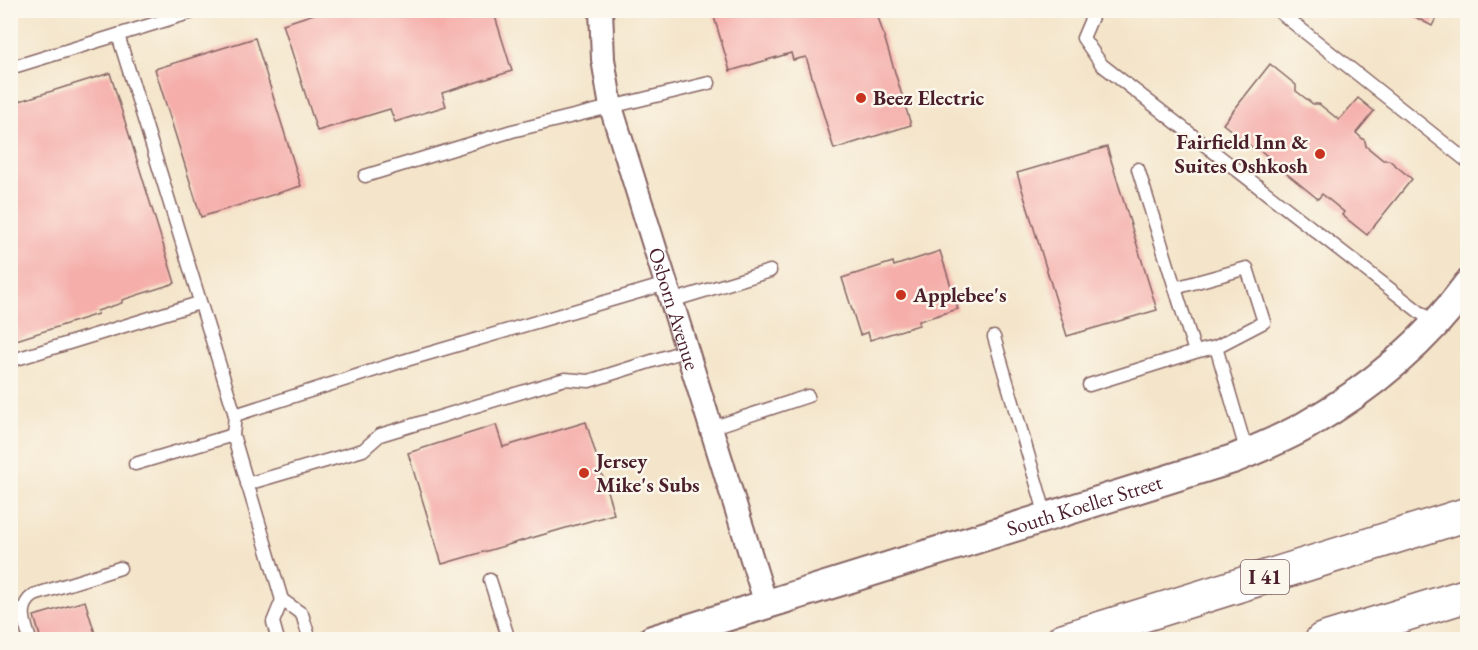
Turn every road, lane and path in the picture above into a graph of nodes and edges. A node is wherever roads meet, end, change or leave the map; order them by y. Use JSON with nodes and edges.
{"nodes":[{"id":1,"x":199,"y":10,"type":"edge"},
{"id":2,"x":601,"y":10,"type":"edge"},
{"id":3,"x":1095,"y":10,"type":"edge"},
{"id":4,"x":1276,"y":10,"type":"edge"},
{"id":5,"x":118,"y":35,"type":"junction"},
{"id":6,"x":10,"y":68,"type":"edge"},
{"id":7,"x":709,"y":83,"type":"dead end"},
{"id":8,"x":611,"y":107,"type":"junction"},
{"id":9,"x":1467,"y":162,"type":"edge"},
{"id":10,"x":1138,"y":169,"type":"dead end"},
{"id":11,"x":365,"y":176,"type":"dead end"},
{"id":12,"x":770,"y":271,"type":"dead end"},
{"id":13,"x":1467,"y":284,"type":"edge"},
{"id":14,"x":1175,"y":288,"type":"junction"},
{"id":15,"x":669,"y":292,"type":"junction"},
{"id":16,"x":199,"y":303,"type":"junction"},
{"id":17,"x":1435,"y":324,"type":"junction"},
{"id":18,"x":994,"y":337,"type":"dead end"},
{"id":19,"x":1216,"y":347,"type":"junction"},
{"id":20,"x":687,"y":350,"type":"junction"},
{"id":21,"x":1195,"y":352,"type":"junction"},
{"id":22,"x":10,"y":361,"type":"edge"},
{"id":23,"x":1089,"y":385,"type":"dead end"},
{"id":24,"x":808,"y":396,"type":"dead end"},
{"id":25,"x":235,"y":415,"type":"junction"},
{"id":26,"x":711,"y":428,"type":"junction"},
{"id":27,"x":232,"y":435,"type":"junction"},
{"id":28,"x":1247,"y":453,"type":"junction"},
{"id":29,"x":135,"y":464,"type":"dead end"},
{"id":30,"x":247,"y":484,"type":"junction"},
{"id":31,"x":1467,"y":514,"type":"edge"},
{"id":32,"x":1046,"y":516,"type":"junction"},
{"id":33,"x":120,"y":568,"type":"dead end"},
{"id":34,"x":490,"y":580,"type":"dead end"},
{"id":35,"x":1467,"y":595,"type":"edge"},
{"id":36,"x":282,"y":600,"type":"junction"},
{"id":37,"x":766,"y":604,"type":"junction"},
{"id":38,"x":30,"y":639,"type":"edge"},
{"id":39,"x":279,"y":639,"type":"edge"},
{"id":40,"x":310,"y":639,"type":"edge"},
{"id":41,"x":509,"y":639,"type":"edge"},
{"id":42,"x":652,"y":639,"type":"edge"},
{"id":43,"x":1063,"y":639,"type":"edge"},
{"id":44,"x":1322,"y":639,"type":"edge"}],
"edges":[{"from":1,"to":5,"type":"lane"},
{"from":2,"to":8,"type":"street","name":"Osborn Avenue"},
{"from":3,"to":17,"type":"lane"},
{"from":4,"to":9,"type":"lane"},
{"from":5,"to":6,"type":"lane"},
{"from":5,"to":16,"type":"lane"},
{"from":7,"to":8,"type":"lane"},
{"from":8,"to":11,"type":"lane"},
{"from":8,"to":15,"type":"street","name":"Osborn Avenue"},
{"from":10,"to":14,"type":"lane"},
{"from":12,"to":15,"type":"lane"},
{"from":13,"to":17,"type":"street","name":"South Koeller Street"},
{"from":14,"to":19,"type":"lane"},
{"from":14,"to":21,"type":"lane"},
{"from":15,"to":20,"type":"street","name":"Osborn Avenue"},
{"from":15,"to":25,"type":"lane"},
{"from":16,"to":22,"type":"lane"},
{"from":16,"to":25,"type":"lane"},
{"from":17,"to":28,"type":"street","name":"South Koeller Street"},
{"from":18,"to":32,"type":"lane"},
{"from":19,"to":21,"type":"lane"},
{"from":19,"to":28,"type":"lane"},
{"from":20,"to":26,"type":"street","name":"Osborn Avenue"},
{"from":20,"to":30,"type":"lane"},
{"from":21,"to":23,"type":"lane"},
{"from":24,"to":26,"type":"lane"},
{"from":25,"to":27,"type":"lane"},
{"from":26,"to":37,"type":"street","name":"Osborn Avenue"},
{"from":27,"to":29,"type":"lane"},
{"from":27,"to":30,"type":"lane"},
{"from":28,"to":32,"type":"street","name":"South Koeller Street"},
{"from":30,"to":36,"type":"lane"},
{"from":31,"to":43,"type":"highway","number":"I 41"},
{"from":32,"to":37,"type":"street","name":"South Koeller Street"},
{"from":33,"to":38,"type":"lane"},
{"from":34,"to":41,"type":"lane"},
{"from":35,"to":44,"type":"highway"},
{"from":36,"to":39,"type":"lane"},
{"from":36,"to":40,"type":"lane"},
{"from":37,"to":42,"type":"street","name":"South Koeller Street"}]}
